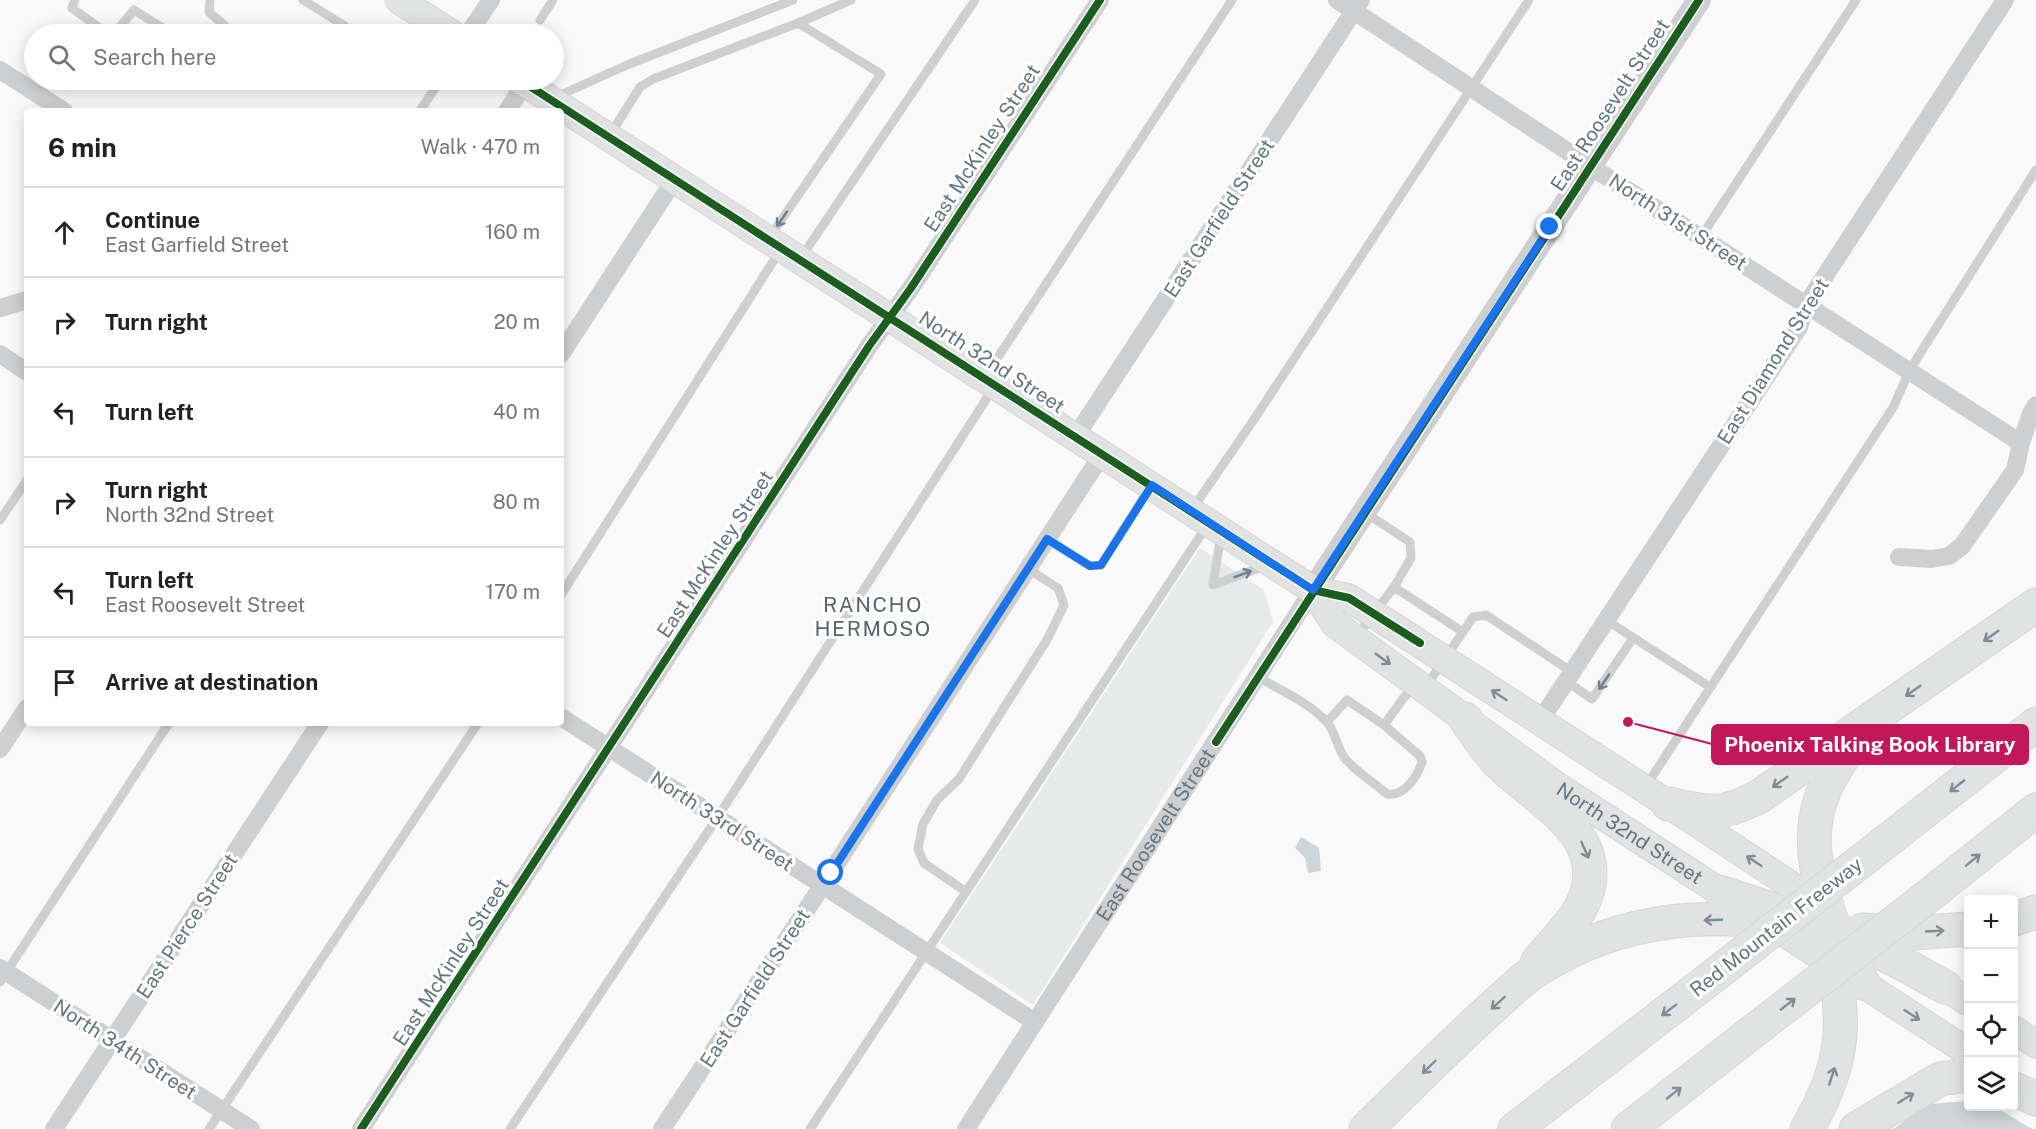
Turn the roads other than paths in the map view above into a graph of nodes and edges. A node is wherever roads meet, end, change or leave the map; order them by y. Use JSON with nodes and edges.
{"nodes":[{"id":1,"x":75,"y":0,"type":"edge"},
{"id":2,"x":210,"y":0,"type":"edge"},
{"id":3,"x":303,"y":0,"type":"edge"},
{"id":4,"x":399,"y":0,"type":"edge"},
{"id":5,"x":491,"y":0,"type":"edge"},
{"id":6,"x":554,"y":0,"type":"edge"},
{"id":7,"x":794,"y":0,"type":"edge"},
{"id":8,"x":851,"y":0,"type":"edge"},
{"id":9,"x":975,"y":0,"type":"edge"},
{"id":10,"x":1100,"y":0,"type":"edge"},
{"id":11,"x":1232,"y":0,"type":"edge"},
{"id":12,"x":1337,"y":0,"type":"edge"},
{"id":13,"x":1529,"y":0,"type":"edge"},
{"id":14,"x":1699,"y":0,"type":"edge"},
{"id":15,"x":1856,"y":0,"type":"edge"},
{"id":16,"x":2005,"y":0,"type":"edge"},
{"id":17,"x":1358,"y":5,"type":"edge"},
{"id":18,"x":540,"y":20,"type":"dead end"},
{"id":19,"x":798,"y":23,"type":"junction"},
{"id":20,"x":94,"y":24,"type":"edge"},
{"id":21,"x":122,"y":24,"type":"edge"},
{"id":22,"x":156,"y":24,"type":"edge"},
{"id":23,"x":223,"y":24,"type":"edge"},
{"id":24,"x":342,"y":24,"type":"edge"},
{"id":25,"x":436,"y":24,"type":"edge"},
{"id":26,"x":475,"y":24,"type":"edge"},
{"id":27,"x":0,"y":70,"type":"edge"},
{"id":28,"x":24,"y":85,"type":"edge"},
{"id":29,"x":1473,"y":87,"type":"junction"},
{"id":30,"x":31,"y":90,"type":"edge"},
{"id":31,"x":434,"y":90,"type":"edge"},
{"id":32,"x":518,"y":90,"type":"edge"},
{"id":33,"x":536,"y":90,"type":"edge"},
{"id":34,"x":551,"y":100,"type":"junction"},
{"id":35,"x":59,"y":108,"type":"edge"},
{"id":36,"x":422,"y":108,"type":"edge"},
{"id":37,"x":509,"y":108,"type":"edge"},
{"id":38,"x":564,"y":108,"type":"edge"},
{"id":39,"x":564,"y":108,"type":"edge"},
{"id":40,"x":609,"y":137,"type":"junction"},
{"id":41,"x":1590,"y":166,"type":"junction"},
{"id":42,"x":2036,"y":170,"type":"edge"},
{"id":43,"x":675,"y":179,"type":"junction"},
{"id":44,"x":1701,"y":237,"type":"junction"},
{"id":45,"x":784,"y":248,"type":"junction"},
{"id":46,"x":24,"y":301,"type":"edge"},
{"id":47,"x":1806,"y":305,"type":"junction"},
{"id":48,"x":0,"y":308,"type":"edge"},
{"id":49,"x":890,"y":316,"type":"junction"},
{"id":50,"x":564,"y":349,"type":"edge"},
{"id":51,"x":0,"y":354,"type":"edge"},
{"id":52,"x":24,"y":370,"type":"edge"},
{"id":53,"x":1909,"y":371,"type":"junction"},
{"id":54,"x":990,"y":380,"type":"junction"},
{"id":55,"x":2036,"y":405,"type":"edge"},
{"id":56,"x":1076,"y":436,"type":"junction"},
{"id":57,"x":2021,"y":442,"type":"junction"},
{"id":58,"x":1103,"y":453,"type":"junction"},
{"id":59,"x":24,"y":484,"type":"edge"},
{"id":60,"x":1152,"y":485,"type":"junction"},
{"id":61,"x":1364,"y":512,"type":"junction"},
{"id":62,"x":0,"y":520,"type":"edge"},
{"id":63,"x":1208,"y":521,"type":"junction"},
{"id":64,"x":1047,"y":539,"type":"junction"},
{"id":65,"x":1899,"y":557,"type":"dead end"},
{"id":66,"x":1272,"y":563,"type":"junction"},
{"id":67,"x":1028,"y":569,"type":"junction"},
{"id":68,"x":1394,"y":587,"type":"junction"},
{"id":69,"x":564,"y":590,"type":"edge"},
{"id":70,"x":1313,"y":590,"type":"junction"},
{"id":71,"x":2036,"y":605,"type":"edge"},
{"id":72,"x":1373,"y":613,"type":"junction"},
{"id":73,"x":1606,"y":620,"type":"junction"},
{"id":74,"x":1463,"y":632,"type":"junction"},
{"id":75,"x":1633,"y":638,"type":"junction"},
{"id":76,"x":1355,"y":639,"type":"junction"},
{"id":77,"x":1444,"y":659,"type":"junction"},
{"id":78,"x":1258,"y":677,"type":"junction"},
{"id":79,"x":1569,"y":677,"type":"junction"},
{"id":80,"x":1419,"y":686,"type":"junction"},
{"id":81,"x":1710,"y":687,"type":"junction"},
{"id":82,"x":24,"y":713,"type":"edge"},
{"id":83,"x":1880,"y":714,"type":"junction"},
{"id":84,"x":564,"y":719,"type":"edge"},
{"id":85,"x":1465,"y":719,"type":"junction"},
{"id":86,"x":1540,"y":721,"type":"junction"},
{"id":87,"x":1327,"y":722,"type":"junction"},
{"id":88,"x":2036,"y":724,"type":"edge"},
{"id":89,"x":1384,"y":725,"type":"junction"},
{"id":90,"x":167,"y":726,"type":"edge"},
{"id":91,"x":318,"y":726,"type":"edge"},
{"id":92,"x":476,"y":726,"type":"edge"},
{"id":93,"x":610,"y":748,"type":"junction"},
{"id":94,"x":0,"y":749,"type":"edge"},
{"id":95,"x":1656,"y":796,"type":"junction"},
{"id":96,"x":2036,"y":810,"type":"edge"},
{"id":97,"x":717,"y":818,"type":"junction"},
{"id":98,"x":822,"y":886,"type":"junction"},
{"id":99,"x":965,"y":891,"type":"junction"},
{"id":100,"x":1722,"y":893,"type":"junction"},
{"id":101,"x":2036,"y":912,"type":"edge"},
{"id":102,"x":2018,"y":917,"type":"edge"},
{"id":103,"x":1771,"y":924,"type":"junction"},
{"id":104,"x":1831,"y":927,"type":"junction"},
{"id":105,"x":1964,"y":929,"type":"edge"},
{"id":106,"x":925,"y":952,"type":"junction"},
{"id":107,"x":2,"y":974,"type":"edge"},
{"id":108,"x":1529,"y":975,"type":"junction"},
{"id":109,"x":1863,"y":983,"type":"joint"},
{"id":110,"x":1957,"y":994,"type":"edge"},
{"id":111,"x":1035,"y":1022,"type":"junction"},
{"id":112,"x":2018,"y":1033,"type":"edge"},
{"id":113,"x":112,"y":1040,"type":"junction"},
{"id":114,"x":2036,"y":1044,"type":"edge"},
{"id":115,"x":1964,"y":1049,"type":"edge"},
{"id":116,"x":1964,"y":1076,"type":"edge"},
{"id":117,"x":2018,"y":1085,"type":"edge"},
{"id":118,"x":2018,"y":1091,"type":"edge"},
{"id":119,"x":2036,"y":1098,"type":"edge"},
{"id":120,"x":221,"y":1110,"type":"junction"},
{"id":121,"x":54,"y":1129,"type":"edge"},
{"id":122,"x":209,"y":1129,"type":"edge"},
{"id":123,"x":251,"y":1129,"type":"edge"},
{"id":124,"x":361,"y":1129,"type":"edge"},
{"id":125,"x":510,"y":1129,"type":"edge"},
{"id":126,"x":662,"y":1129,"type":"edge"},
{"id":127,"x":810,"y":1129,"type":"edge"},
{"id":128,"x":966,"y":1129,"type":"edge"},
{"id":129,"x":1366,"y":1129,"type":"edge"},
{"id":130,"x":1515,"y":1129,"type":"edge"},
{"id":131,"x":1628,"y":1129,"type":"edge"},
{"id":132,"x":1807,"y":1129,"type":"edge"},
{"id":133,"x":1856,"y":1129,"type":"edge"}],
"edges":[{"from":1,"to":20,"type":"lane"},
{"from":2,"to":23,"type":"lane"},
{"from":3,"to":24,"type":"lane"},
{"from":4,"to":25,"type":"main road"},
{"from":5,"to":26,"type":"street"},
{"from":6,"to":18,"type":"lane"},
{"from":7,"to":34,"type":"lane"},
{"from":8,"to":19,"type":"lane"},
{"from":9,"to":45,"type":"lane"},
{"from":10,"to":49,"type":"street","name":"East McKinley Street"},
{"from":11,"to":54,"type":"lane"},
{"from":12,"to":17,"type":"street","name":"North 31st Street"},
{"from":13,"to":29,"type":"lane"},
{"from":14,"to":41,"type":"street","name":"East Roosevelt Street"},
{"from":15,"to":44,"type":"lane"},
{"from":16,"to":47,"type":"street","name":"East Diamond Street"},
{"from":17,"to":29,"type":"street","name":"North 31st Street"},
{"from":17,"to":56,"type":"street","name":"East Garfield Street"},
{"from":19,"to":40,"type":"lane"},
{"from":19,"to":45,"type":"lane","one_way":true},
{"from":21,"to":22,"type":"lane"},
{"from":27,"to":28,"type":"street"},
{"from":29,"to":41,"type":"street","name":"North 31st Street"},
{"from":29,"to":63,"type":"lane"},
{"from":30,"to":35,"type":"street"},
{"from":31,"to":36,"type":"lane"},
{"from":32,"to":37,"type":"street"},
{"from":33,"to":34,"type":"main road","name":"North 32nd Street"},
{"from":34,"to":38,"type":"main road","name":"North 32nd Street"},
{"from":39,"to":40,"type":"main road","name":"North 32nd Street"},
{"from":40,"to":43,"type":"main road","name":"North 32nd Street"},
{"from":41,"to":44,"type":"street","name":"North 31st Street"},
{"from":41,"to":61,"type":"street","name":"East Roosevelt Street"},
{"from":42,"to":53,"type":"lane"},
{"from":43,"to":45,"type":"main road","name":"North 32nd Street"},
{"from":43,"to":50,"type":"street"},
{"from":44,"to":47,"type":"street","name":"North 31st Street"},
{"from":45,"to":49,"type":"main road","name":"North 32nd Street"},
{"from":45,"to":69,"type":"lane"},
{"from":46,"to":48,"type":"street"},
{"from":47,"to":53,"type":"street","name":"North 31st Street"},
{"from":47,"to":73,"type":"street","name":"East Diamond Street"},
{"from":49,"to":54,"type":"main road","name":"North 32nd Street"},
{"from":49,"to":93,"type":"street","name":"East McKinley Street"},
{"from":51,"to":52,"type":"street"},
{"from":53,"to":57,"type":"street","name":"North 31st Street"},
{"from":53,"to":81,"type":"lane"},
{"from":54,"to":56,"type":"main road","name":"North 32nd Street"},
{"from":54,"to":97,"type":"lane"},
{"from":55,"to":57,"type":"street"},
{"from":56,"to":58,"type":"main road","name":"North 32nd Street"},
{"from":57,"to":65,"type":"street"},
{"from":58,"to":60,"type":"main road","name":"North 32nd Street"},
{"from":58,"to":64,"type":"street","name":"East Garfield Street"},
{"from":59,"to":62,"type":"lane"},
{"from":60,"to":63,"type":"main road","name":"North 32nd Street"},
{"from":60,"to":64,"type":"lane"},
{"from":61,"to":68,"type":"lane"},
{"from":61,"to":70,"type":"street","name":"East Roosevelt Street"},
{"from":63,"to":66,"type":"main road","name":"North 32nd Street"},
{"from":63,"to":66,"type":"lane","one_way":true},
{"from":63,"to":99,"type":"lane"},
{"from":64,"to":67,"type":"street","name":"East Garfield Street"},
{"from":66,"to":70,"type":"main road","name":"North 32nd Street"},
{"from":67,"to":98,"type":"street","name":"East Garfield Street"},
{"from":67,"to":99,"type":"lane"},
{"from":68,"to":72,"type":"lane"},
{"from":68,"to":74,"type":"lane"},
{"from":70,"to":72,"type":"main road","name":"North 32nd Street"},
{"from":70,"to":76,"type":"main road","name":"North 32nd Street"},
{"from":70,"to":78,"type":"street","name":"East Roosevelt Street"},
{"from":71,"to":83,"type":"highway","one_way":true},
{"from":72,"to":76,"type":"lane"},
{"from":72,"to":77,"type":"main road","name":"North 32nd Street"},
{"from":73,"to":75,"type":"lane"},
{"from":73,"to":79,"type":"street","name":"East Diamond Street"},
{"from":74,"to":77,"type":"lane"},
{"from":74,"to":79,"type":"lane"},
{"from":75,"to":79,"type":"lane","one_way":true},
{"from":75,"to":81,"type":"lane"},
{"from":76,"to":80,"type":"main road","name":"North 32nd Street","one_way":true},
{"from":77,"to":80,"type":"lane"},
{"from":86,"to":77,"type":"main road","name":"North 32nd Street","one_way":true},
{"from":78,"to":87,"type":"lane"},
{"from":78,"to":111,"type":"street","name":"East Roosevelt Street"},
{"from":79,"to":86,"type":"street","name":"East Diamond Street"},
{"from":80,"to":85,"type":"main road","name":"North 32nd Street"},
{"from":80,"to":89,"type":"lane"},
{"from":81,"to":95,"type":"lane"},
{"from":82,"to":94,"type":"street"},
{"from":83,"to":95,"type":"highway","one_way":true},
{"from":83,"to":104,"type":"highway"},
{"from":84,"to":93,"type":"street","name":"North 33rd Street"},
{"from":85,"to":100,"type":"main road","name":"North 32nd Street"},
{"from":85,"to":108,"type":"highway","one_way":true},
{"from":86,"to":95,"type":"main road","name":"North 32nd Street"},
{"from":87,"to":89,"type":"lane"},
{"from":87,"to":89,"type":"lane"},
{"from":88,"to":130,"type":"highway","name":"Red Mountain Freeway","one_way":true,"bridge":true},
{"from":90,"to":107,"type":"lane"},
{"from":91,"to":113,"type":"street","name":"East Pierce Street"},
{"from":92,"to":120,"type":"lane"},
{"from":93,"to":97,"type":"street","name":"North 33rd Street"},
{"from":93,"to":124,"type":"street","name":"East McKinley Street"},
{"from":104,"to":95,"type":"main road","name":"North 32nd Street","one_way":true},
{"from":131,"to":96,"type":"highway","one_way":true,"bridge":true},
{"from":97,"to":98,"type":"street","name":"North 33rd Street"},
{"from":97,"to":125,"type":"lane"},
{"from":98,"to":106,"type":"street","name":"North 33rd Street"},
{"from":98,"to":126,"type":"street","name":"East Garfield Street"},
{"from":99,"to":106,"type":"lane"},
{"from":100,"to":103,"type":"main road","name":"North 32nd Street"},
{"from":100,"to":104,"type":"highway"},
{"from":101,"to":102,"type":"highway"},
{"from":103,"to":104,"type":"highway"},
{"from":103,"to":108,"type":"highway","one_way":true},
{"from":104,"to":105,"type":"highway","one_way":true},
{"from":104,"to":109,"type":"highway"},
{"from":104,"to":110,"type":"highway"},
{"from":132,"to":104,"type":"highway","one_way":true},
{"from":106,"to":111,"type":"street","name":"North 33rd Street"},
{"from":106,"to":127,"type":"lane"},
{"from":107,"to":113,"type":"street","name":"North 34th Street"},
{"from":108,"to":129,"type":"highway","one_way":true},
{"from":109,"to":115,"type":"main road","one_way":true},
{"from":111,"to":128,"type":"street","name":"East Roosevelt Street"},
{"from":112,"to":114,"type":"main road"},
{"from":113,"to":120,"type":"street","name":"North 34th Street"},
{"from":113,"to":121,"type":"street","name":"East Pierce Street"},
{"from":133,"to":116,"type":"highway","one_way":true},
{"from":117,"to":119,"type":"main road"},
{"from":118,"to":119,"type":"highway"},
{"from":120,"to":122,"type":"lane"},
{"from":120,"to":123,"type":"street","name":"North 34th Street"}]}
